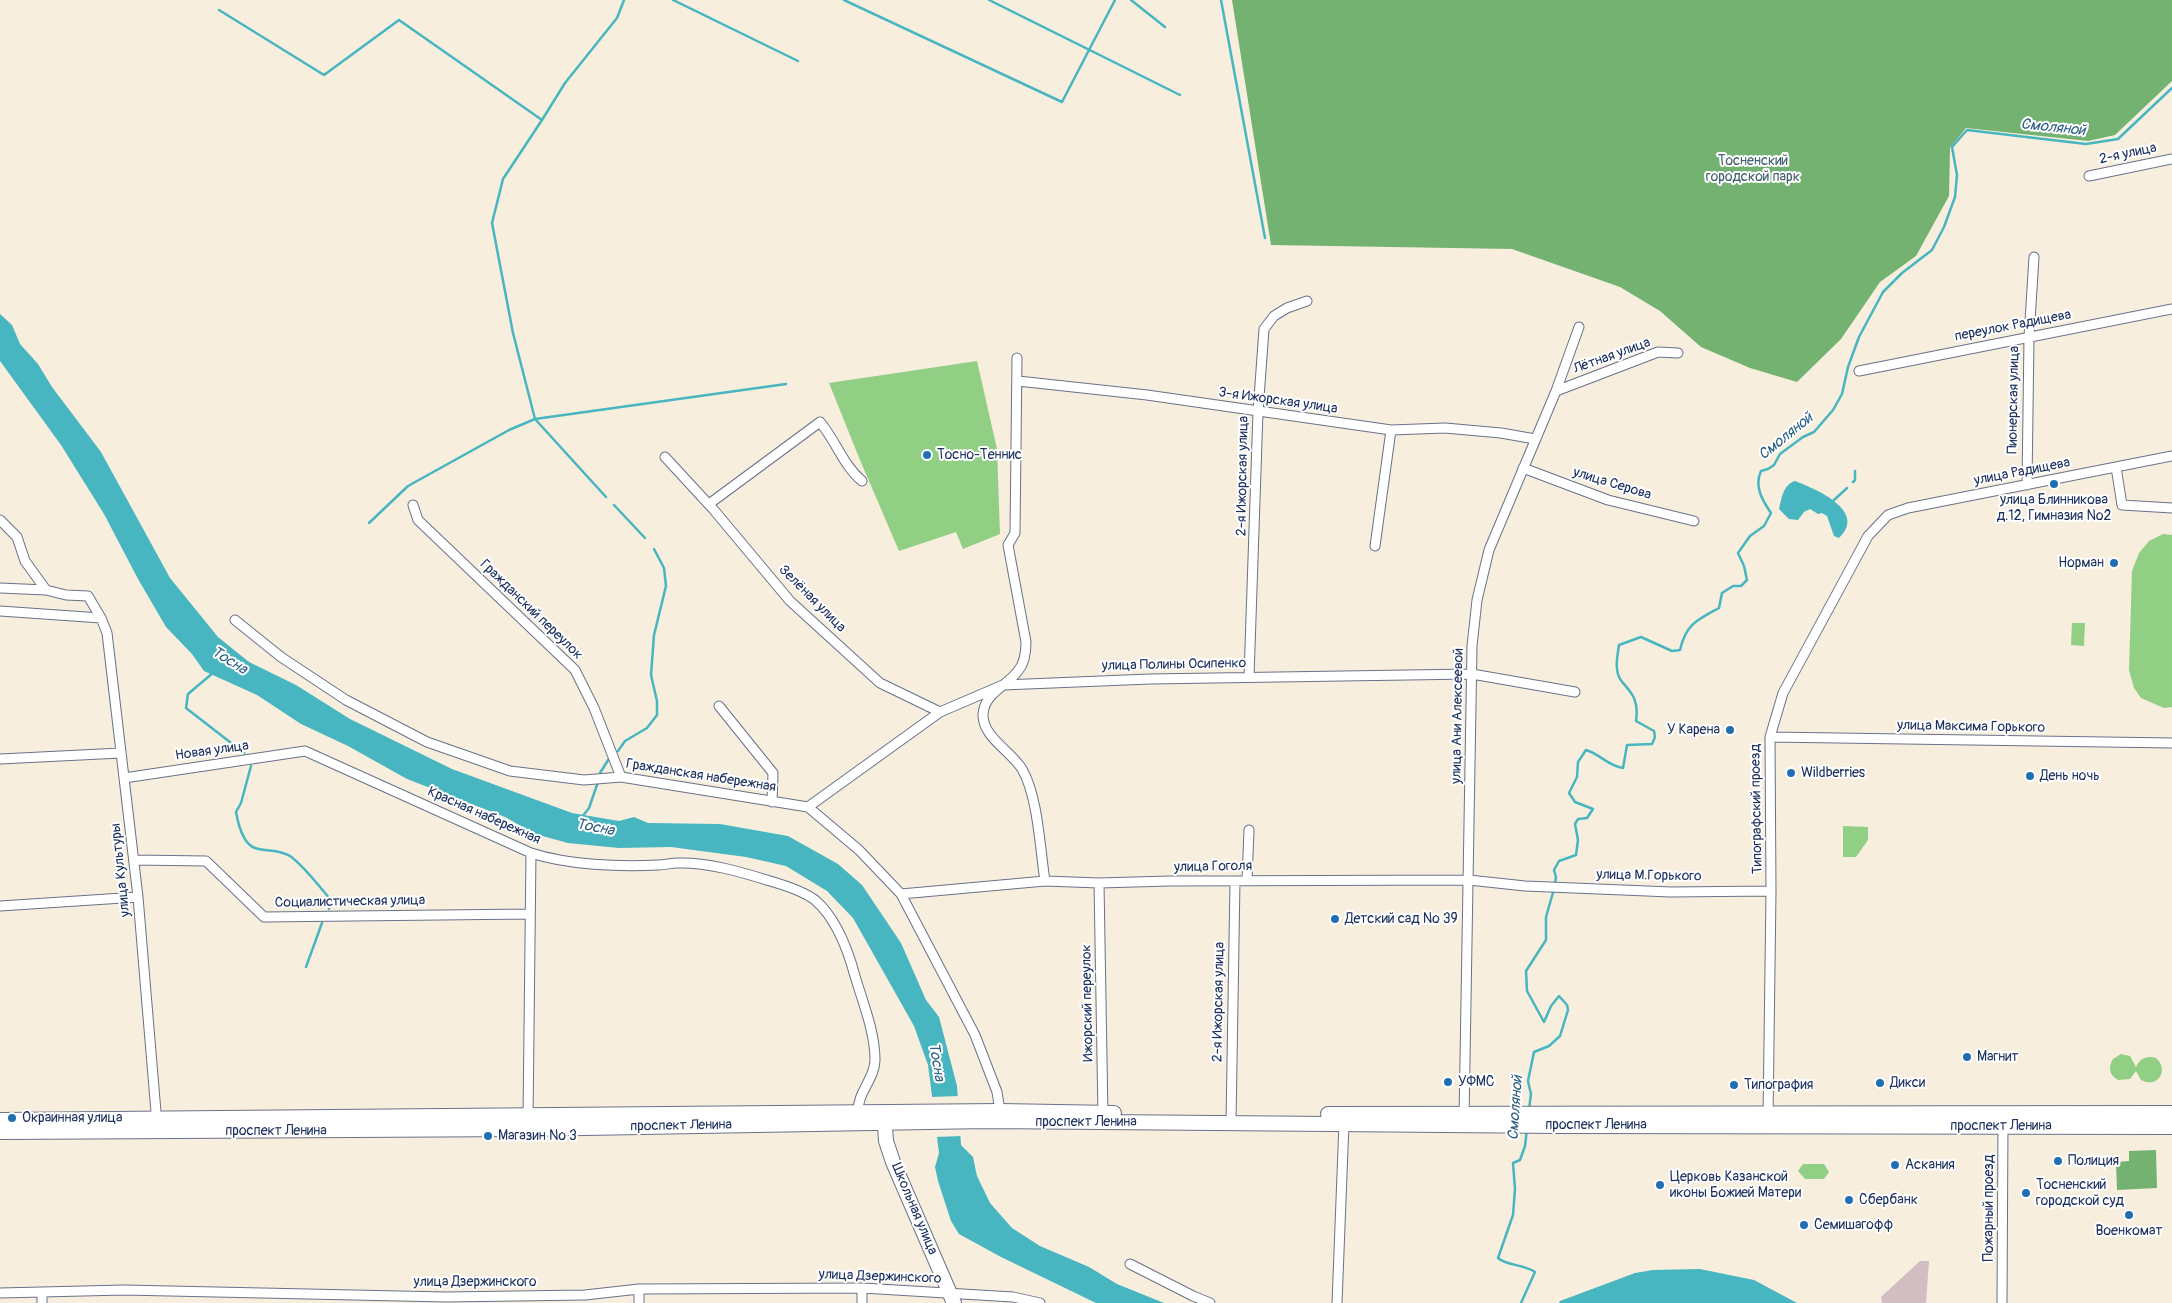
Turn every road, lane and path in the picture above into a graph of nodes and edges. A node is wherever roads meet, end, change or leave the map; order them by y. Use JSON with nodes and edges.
{"nodes":[{"id":1,"x":2172,"y":159,"type":"edge"},
{"id":2,"x":2089,"y":176,"type":"dead end"},
{"id":3,"x":2034,"y":257,"type":"dead end"},
{"id":4,"x":1307,"y":301,"type":"dead end"},
{"id":5,"x":2172,"y":309,"type":"edge"},
{"id":6,"x":1579,"y":327,"type":"dead end"},
{"id":7,"x":2029,"y":337,"type":"junction"},
{"id":8,"x":1678,"y":353,"type":"dead end"},
{"id":9,"x":1017,"y":358,"type":"dead end"},
{"id":10,"x":1859,"y":371,"type":"dead end"},
{"id":11,"x":1018,"y":381,"type":"junction"},
{"id":12,"x":1556,"y":391,"type":"junction"},
{"id":13,"x":1258,"y":412,"type":"junction"},
{"id":14,"x":1391,"y":430,"type":"junction"},
{"id":15,"x":1535,"y":439,"type":"junction"},
{"id":16,"x":2172,"y":456,"type":"edge"},
{"id":17,"x":665,"y":457,"type":"dead end"},
{"id":18,"x":2116,"y":467,"type":"junction"},
{"id":19,"x":1523,"y":468,"type":"junction"},
{"id":20,"x":862,"y":481,"type":"dead end"},
{"id":21,"x":2027,"y":485,"type":"junction"},
{"id":22,"x":709,"y":504,"type":"junction"},
{"id":23,"x":413,"y":505,"type":"dead end"},
{"id":24,"x":2172,"y":508,"type":"edge"},
{"id":25,"x":0,"y":520,"type":"edge"},
{"id":26,"x":1880,"y":521,"type":"joint"},
{"id":27,"x":1694,"y":522,"type":"dead end"},
{"id":28,"x":1375,"y":546,"type":"dead end"},
{"id":29,"x":0,"y":588,"type":"edge"},
{"id":30,"x":46,"y":590,"type":"junction"},
{"id":31,"x":0,"y":611,"type":"edge"},
{"id":32,"x":101,"y":618,"type":"junction"},
{"id":33,"x":234,"y":620,"type":"dead end"},
{"id":34,"x":1472,"y":674,"type":"junction"},
{"id":35,"x":1249,"y":677,"type":"junction"},
{"id":36,"x":1002,"y":685,"type":"junction"},
{"id":37,"x":1575,"y":692,"type":"dead end"},
{"id":38,"x":719,"y":706,"type":"dead end"},
{"id":39,"x":940,"y":712,"type":"junction"},
{"id":40,"x":1770,"y":738,"type":"junction"},
{"id":41,"x":2172,"y":743,"type":"edge"},
{"id":42,"x":305,"y":751,"type":"joint"},
{"id":43,"x":121,"y":753,"type":"junction"},
{"id":44,"x":0,"y":759,"type":"edge"},
{"id":45,"x":621,"y":777,"type":"junction"},
{"id":46,"x":124,"y":778,"type":"junction"},
{"id":47,"x":772,"y":802,"type":"junction"},
{"id":48,"x":808,"y":807,"type":"junction"},
{"id":49,"x":1249,"y":830,"type":"dead end"},
{"id":50,"x":531,"y":854,"type":"junction"},
{"id":51,"x":134,"y":860,"type":"junction"},
{"id":52,"x":1247,"y":880,"type":"junction"},
{"id":53,"x":1469,"y":880,"type":"junction"},
{"id":54,"x":1045,"y":881,"type":"junction"},
{"id":55,"x":1235,"y":881,"type":"junction"},
{"id":56,"x":1099,"y":883,"type":"junction"},
{"id":57,"x":1526,"y":886,"type":"joint"},
{"id":58,"x":1771,"y":891,"type":"junction"},
{"id":59,"x":901,"y":894,"type":"junction"},
{"id":60,"x":138,"y":897,"type":"junction"},
{"id":61,"x":0,"y":906,"type":"edge"},
{"id":62,"x":529,"y":914,"type":"junction"},
{"id":63,"x":1000,"y":1111,"type":"junction"},
{"id":64,"x":858,"y":1113,"type":"junction"},
{"id":65,"x":2172,"y":1113,"type":"edge"},
{"id":66,"x":986,"y":1116,"type":"junction"},
{"id":67,"x":884,"y":1117,"type":"junction"},
{"id":68,"x":1104,"y":1117,"type":"junction"},
{"id":69,"x":1231,"y":1118,"type":"junction"},
{"id":70,"x":1464,"y":1119,"type":"junction"},
{"id":71,"x":1768,"y":1119,"type":"junction"},
{"id":72,"x":0,"y":1120,"type":"edge"},
{"id":73,"x":2003,"y":1120,"type":"junction"},
{"id":74,"x":528,"y":1123,"type":"junction"},
{"id":75,"x":1344,"y":1123,"type":"junction"},
{"id":76,"x":157,"y":1125,"type":"junction"},
{"id":77,"x":2172,"y":1127,"type":"edge"},
{"id":78,"x":0,"y":1132,"type":"edge"},
{"id":79,"x":1130,"y":1264,"type":"dead end"},
{"id":80,"x":862,"y":1288,"type":"junction"},
{"id":81,"x":639,"y":1289,"type":"junction"},
{"id":82,"x":42,"y":1292,"type":"junction"},
{"id":83,"x":0,"y":1293,"type":"edge"},
{"id":84,"x":281,"y":1298,"type":"edge"},
{"id":85,"x":952,"y":1298,"type":"edge"},
{"id":86,"x":585,"y":1299,"type":"edge"},
{"id":87,"x":42,"y":1303,"type":"edge"},
{"id":88,"x":639,"y":1303,"type":"edge"},
{"id":89,"x":862,"y":1303,"type":"edge"},
{"id":90,"x":1040,"y":1303,"type":"edge"},
{"id":91,"x":1210,"y":1303,"type":"edge"},
{"id":92,"x":1338,"y":1303,"type":"edge"},
{"id":93,"x":2002,"y":1303,"type":"edge"}],
"edges":[{"from":1,"to":2,"type":"street","name":"2-я улица"},
{"from":3,"to":7,"type":"street","name":"Пионерская улица"},
{"from":4,"to":13,"type":"street","name":"2-я Ижорская улица"},
{"from":5,"to":7,"type":"street","name":"переулок Радищева"},
{"from":6,"to":12,"type":"street","name":"улица Ани Алексеевой"},
{"from":7,"to":10,"type":"street","name":"переулок Радищева"},
{"from":7,"to":21,"type":"street","name":"Пионерская улица"},
{"from":8,"to":12,"type":"street","name":"Лётная улица"},
{"from":9,"to":11,"type":"street"},
{"from":11,"to":13,"type":"street","name":"3-я Ижорская улица"},
{"from":11,"to":36,"type":"street"},
{"from":12,"to":15,"type":"street","name":"улица Ани Алексеевой"},
{"from":13,"to":14,"type":"street","name":"3-я Ижорская улица"},
{"from":13,"to":35,"type":"street","name":"2-я Ижорская улица"},
{"from":14,"to":15,"type":"street","name":"3-я Ижорская улица"},
{"from":14,"to":28,"type":"street"},
{"from":15,"to":19,"type":"street","name":"улица Ани Алексеевой"},
{"from":16,"to":18,"type":"street","name":"улица Радищева"},
{"from":17,"to":22,"type":"street","name":"Зелёная улица"},
{"from":18,"to":21,"type":"street","name":"улица Радищева"},
{"from":18,"to":24,"type":"street"},
{"from":19,"to":27,"type":"street","name":"улица Серова"},
{"from":19,"to":34,"type":"street","name":"улица Ани Алексеевой"},
{"from":20,"to":22,"type":"street"},
{"from":21,"to":26,"type":"street","name":"улица Радищева"},
{"from":22,"to":39,"type":"street","name":"Зелёная улица"},
{"from":23,"to":45,"type":"street","name":"Гражданский переулок"},
{"from":25,"to":30,"type":"street"},
{"from":26,"to":40,"type":"street","name":"Типографский проезд"},
{"from":29,"to":30,"type":"street"},
{"from":30,"to":32,"type":"street","name":"улица Культуры"},
{"from":31,"to":32,"type":"street"},
{"from":32,"to":43,"type":"street","name":"улица Культуры"},
{"from":33,"to":45,"type":"street","name":"Гражданская набережная"},
{"from":34,"to":35,"type":"street","name":"улица Полины Осипенко"},
{"from":34,"to":37,"type":"street","name":"улица Полины Осипенко"},
{"from":34,"to":53,"type":"street","name":"улица Ани Алексеевой"},
{"from":35,"to":36,"type":"street","name":"улица Полины Осипенко"},
{"from":36,"to":39,"type":"street","name":"улица Полины Осипенко"},
{"from":36,"to":54,"type":"street"},
{"from":38,"to":47,"type":"street"},
{"from":39,"to":48,"type":"street","name":"улица Полины Осипенко"},
{"from":40,"to":41,"type":"street","name":"улица Максима Горького"},
{"from":40,"to":58,"type":"street","name":"Типографский проезд"},
{"from":42,"to":46,"type":"street","name":"Новая улица"},
{"from":42,"to":50,"type":"street","name":"Красная набережная"},
{"from":43,"to":44,"type":"street"},
{"from":43,"to":46,"type":"street","name":"улица Культуры"},
{"from":45,"to":47,"type":"street","name":"Гражданская набережная"},
{"from":46,"to":51,"type":"street","name":"улица Культуры"},
{"from":47,"to":48,"type":"street","name":"Гражданская набережная"},
{"from":48,"to":59,"type":"street"},
{"from":49,"to":52,"type":"street"},
{"from":50,"to":62,"type":"street"},
{"from":50,"to":64,"type":"street","name":"Красная набережная"},
{"from":51,"to":60,"type":"street","name":"улица Культуры"},
{"from":51,"to":62,"type":"street","name":"Социалистическая улица"},
{"from":52,"to":53,"type":"street","name":"улица Гоголя"},
{"from":52,"to":55,"type":"street","name":"улица Гоголя"},
{"from":53,"to":57,"type":"street","name":"улица Гоголя"},
{"from":53,"to":70,"type":"street","name":"улица Ани Алексеевой"},
{"from":54,"to":56,"type":"street","name":"улица Гоголя"},
{"from":54,"to":59,"type":"street","name":"улица Гоголя"},
{"from":55,"to":56,"type":"street","name":"улица Гоголя"},
{"from":55,"to":69,"type":"street","name":"2-я Ижорская улица"},
{"from":56,"to":68,"type":"street","name":"Ижорский переулок"},
{"from":57,"to":58,"type":"street","name":"улица М.Горького"},
{"from":58,"to":71,"type":"street","name":"Типографский проезд"},
{"from":59,"to":63,"type":"street"},
{"from":60,"to":61,"type":"street"},
{"from":60,"to":76,"type":"street","name":"улица Культуры"},
{"from":62,"to":74,"type":"street"},
{"from":63,"to":66,"type":"main road","name":"проспект Ленина"},
{"from":63,"to":68,"type":"main road","name":"проспект Ленина"},
{"from":64,"to":67,"type":"main road","name":"проспект Ленина"},
{"from":64,"to":74,"type":"main road","name":"проспект Ленина"},
{"from":65,"to":73,"type":"main road","name":"проспект Ленина"},
{"from":66,"to":67,"type":"main road","name":"проспект Ленина"},
{"from":66,"to":68,"type":"main road","name":"проспект Ленина"},
{"from":67,"to":74,"type":"main road","name":"проспект Ленина"},
{"from":67,"to":85,"type":"main road","name":"Школьная улица"},
{"from":68,"to":69,"type":"main road","name":"проспект Ленина"},
{"from":69,"to":70,"type":"main road","name":"проспект Ленина"},
{"from":69,"to":75,"type":"main road","name":"проспект Ленина"},
{"from":70,"to":71,"type":"main road","name":"проспект Ленина"},
{"from":70,"to":75,"type":"main road","name":"проспект Ленина"},
{"from":71,"to":73,"type":"main road","name":"проспект Ленина"},
{"from":72,"to":76,"type":"main road","name":"проспект Ленина"},
{"from":73,"to":77,"type":"main road","name":"проспект Ленина"},
{"from":73,"to":93,"type":"street","name":"Пожарный проезд"},
{"from":74,"to":76,"type":"main road","name":"проспект Ленина"},
{"from":75,"to":92,"type":"street"},
{"from":76,"to":78,"type":"main road","name":"проспект Ленина"},
{"from":79,"to":91,"type":"street"},
{"from":80,"to":81,"type":"street","name":"улица Дзержинского"},
{"from":80,"to":85,"type":"street","name":"улица Дзержинского"},
{"from":80,"to":89,"type":"street"},
{"from":81,"to":86,"type":"street","name":"улица Дзержинского"},
{"from":81,"to":88,"type":"street"},
{"from":82,"to":83,"type":"street","name":"улица Дзержинского"},
{"from":82,"to":84,"type":"street","name":"улица Дзержинского"},
{"from":82,"to":87,"type":"street"},
{"from":84,"to":86,"type":"street","name":"улица Дзержинского"},
{"from":85,"to":90,"type":"street"}]}
